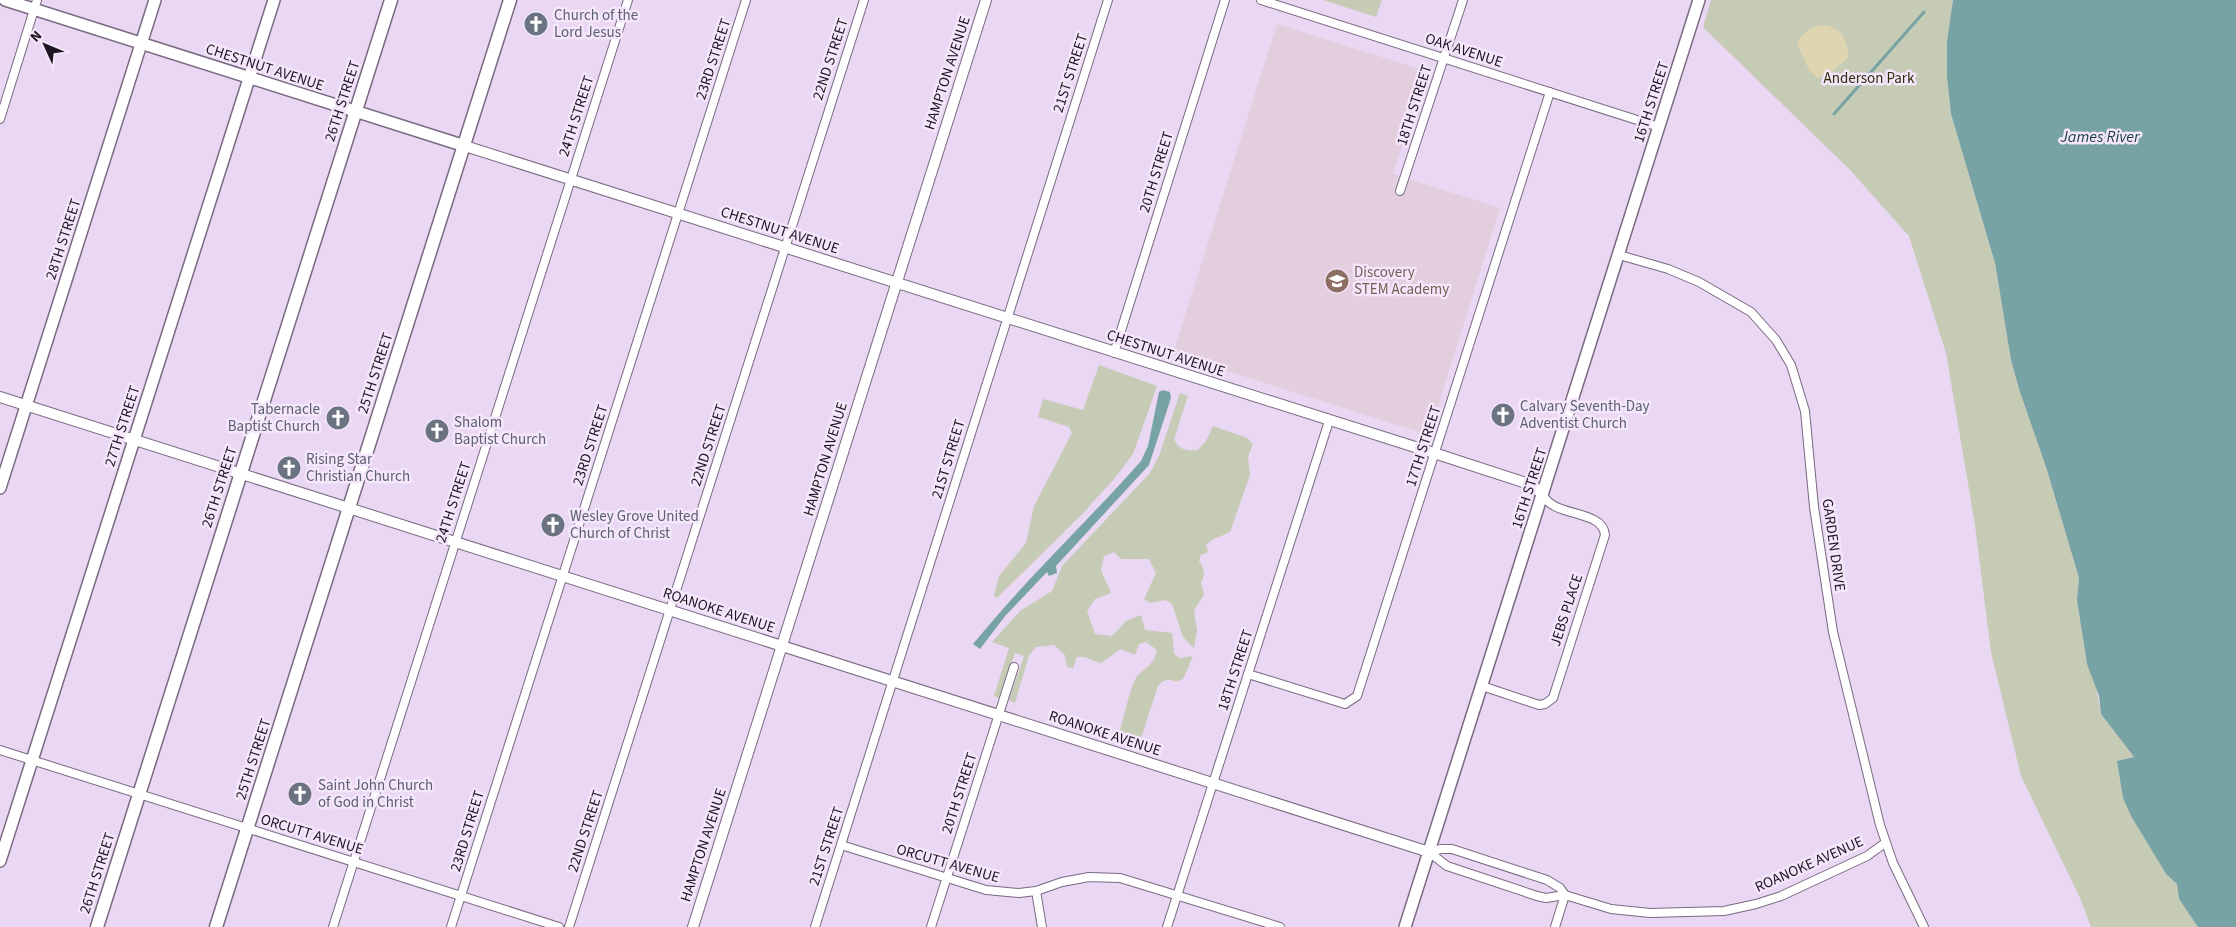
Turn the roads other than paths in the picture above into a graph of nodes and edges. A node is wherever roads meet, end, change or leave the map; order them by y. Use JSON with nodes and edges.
{"nodes":[{"id":1,"x":5,"y":0,"type":"edge"},
{"id":2,"x":155,"y":0,"type":"edge"},
{"id":3,"x":274,"y":0,"type":"edge"},
{"id":4,"x":391,"y":0,"type":"edge"},
{"id":5,"x":510,"y":0,"type":"edge"},
{"id":6,"x":628,"y":0,"type":"edge"},
{"id":7,"x":746,"y":0,"type":"edge"},
{"id":8,"x":864,"y":0,"type":"edge"},
{"id":9,"x":986,"y":0,"type":"edge"},
{"id":10,"x":1108,"y":0,"type":"edge"},
{"id":11,"x":1225,"y":0,"type":"edge"},
{"id":12,"x":1261,"y":0,"type":"edge"},
{"id":13,"x":1463,"y":0,"type":"edge"},
{"id":14,"x":1699,"y":0,"type":"edge"},
{"id":15,"x":36,"y":5,"type":"edge"},
{"id":16,"x":142,"y":43,"type":"junction"},
{"id":17,"x":1444,"y":58,"type":"junction"},
{"id":18,"x":249,"y":78,"type":"junction"},
{"id":19,"x":1550,"y":92,"type":"junction"},
{"id":20,"x":356,"y":112,"type":"junction"},
{"id":21,"x":0,"y":119,"type":"edge"},
{"id":22,"x":1659,"y":127,"type":"junction"},
{"id":23,"x":465,"y":146,"type":"junction"},
{"id":24,"x":570,"y":180,"type":"junction"},
{"id":25,"x":1400,"y":190,"type":"dead end"},
{"id":26,"x":678,"y":214,"type":"junction"},
{"id":27,"x":784,"y":248,"type":"junction"},
{"id":28,"x":1619,"y":255,"type":"junction"},
{"id":29,"x":896,"y":282,"type":"junction"},
{"id":30,"x":1007,"y":318,"type":"junction"},
{"id":31,"x":1114,"y":353,"type":"junction"},
{"id":32,"x":0,"y":397,"type":"edge"},
{"id":33,"x":26,"y":405,"type":"junction"},
{"id":34,"x":1329,"y":421,"type":"junction"},
{"id":35,"x":134,"y":440,"type":"junction"},
{"id":36,"x":1434,"y":454,"type":"junction"},
{"id":37,"x":241,"y":473,"type":"junction"},
{"id":38,"x":0,"y":488,"type":"edge"},
{"id":39,"x":1543,"y":495,"type":"junction"},
{"id":40,"x":349,"y":508,"type":"junction"},
{"id":41,"x":455,"y":542,"type":"junction"},
{"id":42,"x":562,"y":575,"type":"junction"},
{"id":43,"x":670,"y":610,"type":"junction"},
{"id":44,"x":783,"y":646,"type":"junction"},
{"id":45,"x":1014,"y":667,"type":"dead end"},
{"id":46,"x":1248,"y":674,"type":"junction"},
{"id":47,"x":893,"y":681,"type":"junction"},
{"id":48,"x":1482,"y":686,"type":"junction"},
{"id":49,"x":998,"y":714,"type":"junction"},
{"id":50,"x":0,"y":750,"type":"edge"},
{"id":51,"x":32,"y":760,"type":"junction"},
{"id":52,"x":1213,"y":783,"type":"junction"},
{"id":53,"x":139,"y":794,"type":"junction"},
{"id":54,"x":248,"y":828,"type":"junction"},
{"id":55,"x":1885,"y":843,"type":"junction"},
{"id":56,"x":841,"y":845,"type":"junction"},
{"id":57,"x":1429,"y":852,"type":"junction"},
{"id":58,"x":0,"y":861,"type":"edge"},
{"id":59,"x":354,"y":861,"type":"junction"},
{"id":60,"x":946,"y":878,"type":"junction"},
{"id":61,"x":1036,"y":891,"type":"junction"},
{"id":62,"x":1178,"y":895,"type":"junction"},
{"id":63,"x":1566,"y":895,"type":"junction"},
{"id":64,"x":461,"y":896,"type":"junction"},
{"id":65,"x":96,"y":927,"type":"edge"},
{"id":66,"x":216,"y":927,"type":"edge"},
{"id":67,"x":333,"y":927,"type":"edge"},
{"id":68,"x":452,"y":927,"type":"edge"},
{"id":69,"x":559,"y":927,"type":"edge"},
{"id":70,"x":568,"y":927,"type":"edge"},
{"id":71,"x":693,"y":927,"type":"edge"},
{"id":72,"x":815,"y":927,"type":"edge"},
{"id":73,"x":931,"y":927,"type":"edge"},
{"id":74,"x":1042,"y":927,"type":"edge"},
{"id":75,"x":1167,"y":927,"type":"edge"},
{"id":76,"x":1280,"y":927,"type":"edge"},
{"id":77,"x":1405,"y":927,"type":"edge"},
{"id":78,"x":1555,"y":927,"type":"edge"},
{"id":79,"x":1924,"y":927,"type":"edge"}],
"edges":[{"from":1,"to":15,"type":"main road","name":"CHESTNUT AVENUE"},
{"from":2,"to":16,"type":"main road","name":"28TH STREET"},
{"from":3,"to":18,"type":"main road","name":"27TH STREET"},
{"from":4,"to":20,"type":"main road","name":"26TH STREET"},
{"from":5,"to":23,"type":"main road","name":"25TH STREET"},
{"from":6,"to":24,"type":"street","name":"24TH STREET"},
{"from":7,"to":26,"type":"street","name":"23RD STREET"},
{"from":8,"to":27,"type":"street","name":"22ND STREET"},
{"from":9,"to":29,"type":"street","name":"HAMPTON AVENUE"},
{"from":10,"to":30,"type":"street","name":"21ST STREET"},
{"from":11,"to":31,"type":"street","name":"20TH STREET"},
{"from":12,"to":17,"type":"street","name":"OAK AVENUE"},
{"from":13,"to":17,"type":"street","name":"18TH STREET"},
{"from":14,"to":22,"type":"main road","name":"16TH STREET"},
{"from":15,"to":16,"type":"main road","name":"CHESTNUT AVENUE"},
{"from":15,"to":21,"type":"street"},
{"from":16,"to":18,"type":"main road","name":"CHESTNUT AVENUE"},
{"from":16,"to":33,"type":"main road","name":"28TH STREET"},
{"from":17,"to":19,"type":"street","name":"OAK AVENUE"},
{"from":17,"to":25,"type":"street","name":"18TH STREET"},
{"from":18,"to":20,"type":"main road","name":"CHESTNUT AVENUE"},
{"from":18,"to":35,"type":"main road","name":"27TH STREET"},
{"from":19,"to":22,"type":"street","name":"OAK AVENUE"},
{"from":19,"to":36,"type":"street","name":"17TH STREET"},
{"from":20,"to":23,"type":"main road","name":"CHESTNUT AVENUE"},
{"from":20,"to":37,"type":"main road","name":"26TH STREET"},
{"from":22,"to":28,"type":"main road","name":"16TH STREET"},
{"from":23,"to":24,"type":"street","name":"CHESTNUT AVENUE"},
{"from":23,"to":40,"type":"main road","name":"25TH STREET"},
{"from":24,"to":26,"type":"street","name":"CHESTNUT AVENUE"},
{"from":24,"to":41,"type":"street","name":"24TH STREET"},
{"from":26,"to":27,"type":"street","name":"CHESTNUT AVENUE"},
{"from":26,"to":42,"type":"street","name":"23RD STREET"},
{"from":27,"to":29,"type":"street","name":"CHESTNUT AVENUE"},
{"from":27,"to":43,"type":"street","name":"22ND STREET"},
{"from":28,"to":39,"type":"main road","name":"16TH STREET"},
{"from":28,"to":55,"type":"street","name":"GARDEN DRIVE"},
{"from":29,"to":30,"type":"street","name":"CHESTNUT AVENUE"},
{"from":29,"to":44,"type":"street","name":"HAMPTON AVENUE"},
{"from":30,"to":31,"type":"street","name":"CHESTNUT AVENUE"},
{"from":30,"to":47,"type":"street","name":"21ST STREET"},
{"from":31,"to":34,"type":"street","name":"CHESTNUT AVENUE"},
{"from":32,"to":33,"type":"street","name":"ROANOKE AVENUE"},
{"from":33,"to":35,"type":"street","name":"ROANOKE AVENUE"},
{"from":33,"to":38,"type":"main road","name":"28TH STREET"},
{"from":34,"to":36,"type":"street","name":"CHESTNUT AVENUE"},
{"from":34,"to":46,"type":"street","name":"18TH STREET"},
{"from":35,"to":37,"type":"street","name":"ROANOKE AVENUE"},
{"from":35,"to":51,"type":"main road","name":"27TH STREET"},
{"from":36,"to":39,"type":"street","name":"CHESTNUT AVENUE"},
{"from":36,"to":46,"type":"street","name":"17TH STREET"},
{"from":37,"to":40,"type":"street","name":"ROANOKE AVENUE"},
{"from":37,"to":53,"type":"main road","name":"26TH STREET"},
{"from":39,"to":48,"type":"main road","name":"16TH STREET"},
{"from":39,"to":48,"type":"street","name":"JEBS PLACE"},
{"from":40,"to":41,"type":"street","name":"ROANOKE AVENUE"},
{"from":40,"to":54,"type":"main road","name":"25TH STREET"},
{"from":41,"to":42,"type":"street","name":"ROANOKE AVENUE"},
{"from":41,"to":59,"type":"street","name":"24TH STREET"},
{"from":42,"to":43,"type":"street","name":"ROANOKE AVENUE"},
{"from":42,"to":64,"type":"street","name":"23RD STREET"},
{"from":43,"to":44,"type":"street","name":"ROANOKE AVENUE"},
{"from":43,"to":70,"type":"street","name":"22ND STREET"},
{"from":44,"to":47,"type":"street","name":"ROANOKE AVENUE"},
{"from":44,"to":71,"type":"street","name":"HAMPTON AVENUE"},
{"from":45,"to":49,"type":"street","name":"20TH STREET"},
{"from":46,"to":52,"type":"street","name":"18TH STREET"},
{"from":47,"to":49,"type":"street","name":"ROANOKE AVENUE"},
{"from":47,"to":56,"type":"street","name":"21ST STREET"},
{"from":48,"to":57,"type":"main road","name":"16TH STREET"},
{"from":49,"to":52,"type":"street","name":"ROANOKE AVENUE"},
{"from":49,"to":60,"type":"street","name":"20TH STREET"},
{"from":50,"to":51,"type":"street","name":"ORCUTT AVENUE"},
{"from":51,"to":53,"type":"street","name":"ORCUTT AVENUE"},
{"from":51,"to":58,"type":"main road","name":"27TH STREET"},
{"from":52,"to":57,"type":"street","name":"ROANOKE AVENUE"},
{"from":52,"to":62,"type":"street","name":"18TH STREET"},
{"from":53,"to":54,"type":"street","name":"ORCUTT AVENUE"},
{"from":53,"to":65,"type":"main road","name":"26TH STREET"},
{"from":54,"to":59,"type":"street","name":"ORCUTT AVENUE"},
{"from":54,"to":66,"type":"main road","name":"25TH STREET"},
{"from":55,"to":63,"type":"street","name":"ROANOKE AVENUE"},
{"from":55,"to":79,"type":"street","name":"GARDEN DRIVE"},
{"from":56,"to":60,"type":"street","name":"ORCUTT AVENUE"},
{"from":56,"to":72,"type":"street","name":"21ST STREET"},
{"from":57,"to":63,"type":"street","name":"ROANOKE AVENUE"},
{"from":57,"to":63,"type":"street","name":"ROANOKE AVENUE"},
{"from":57,"to":77,"type":"main road","name":"16TH STREET"},
{"from":59,"to":64,"type":"street","name":"ORCUTT AVENUE"},
{"from":59,"to":67,"type":"street","name":"24TH STREET"},
{"from":60,"to":61,"type":"street","name":"ORCUTT AVENUE"},
{"from":60,"to":73,"type":"street","name":"20TH STREET"},
{"from":61,"to":62,"type":"street","name":"ORCUTT AVENUE"},
{"from":61,"to":74,"type":"street"},
{"from":62,"to":75,"type":"street","name":"18TH STREET"},
{"from":62,"to":76,"type":"street","name":"ORCUTT AVENUE"},
{"from":63,"to":78,"type":"street"},
{"from":64,"to":68,"type":"street","name":"23RD STREET"},
{"from":64,"to":69,"type":"street","name":"ORCUTT AVENUE"}]}
